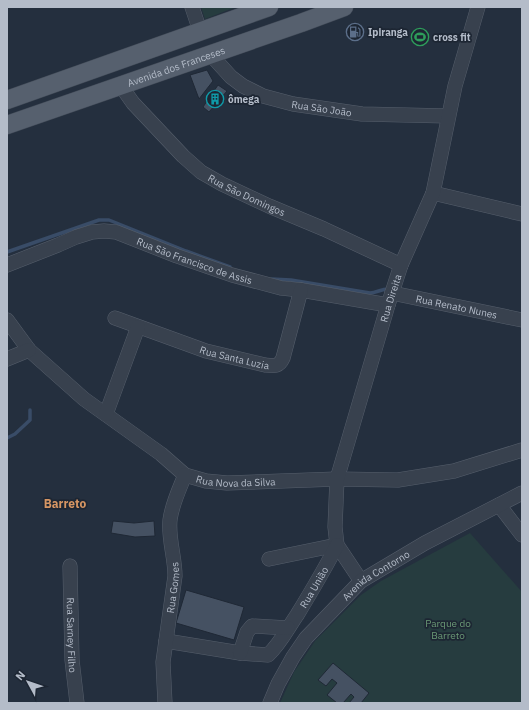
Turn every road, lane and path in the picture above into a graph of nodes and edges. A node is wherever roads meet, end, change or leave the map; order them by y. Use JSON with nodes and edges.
{"nodes":[{"id":1,"x":192,"y":7,"type":"edge"},
{"id":2,"x":269,"y":7,"type":"edge"},
{"id":3,"x":344,"y":7,"type":"edge"},
{"id":4,"x":476,"y":9,"type":"edge"},
{"id":5,"x":247,"y":11,"type":"edge"},
{"id":6,"x":200,"y":32,"type":"junction"},
{"id":7,"x":211,"y":55,"type":"junction"},
{"id":8,"x":121,"y":86,"type":"junction"},
{"id":9,"x":7,"y":100,"type":"edge"},
{"id":10,"x":448,"y":116,"type":"junction"},
{"id":11,"x":7,"y":125,"type":"edge"},
{"id":12,"x":433,"y":193,"type":"junction"},
{"id":13,"x":522,"y":214,"type":"edge"},
{"id":14,"x":401,"y":265,"type":"junction"},
{"id":15,"x":7,"y":266,"type":"edge"},
{"id":16,"x":301,"y":290,"type":"junction"},
{"id":17,"x":392,"y":293,"type":"junction"},
{"id":18,"x":116,"y":318,"type":"dead end"},
{"id":19,"x":7,"y":320,"type":"edge"},
{"id":20,"x":522,"y":320,"type":"edge"},
{"id":21,"x":138,"y":327,"type":"junction"},
{"id":22,"x":29,"y":350,"type":"junction"},
{"id":23,"x":7,"y":360,"type":"edge"},
{"id":24,"x":106,"y":414,"type":"junction"},
{"id":25,"x":522,"y":450,"type":"edge"},
{"id":26,"x":185,"y":475,"type":"junction"},
{"id":27,"x":337,"y":479,"type":"junction"},
{"id":28,"x":522,"y":493,"type":"edge"},
{"id":29,"x":499,"y":505,"type":"junction"},
{"id":30,"x":522,"y":535,"type":"edge"},
{"id":31,"x":337,"y":545,"type":"junction"},
{"id":32,"x":269,"y":559,"type":"dead end"},
{"id":33,"x":70,"y":566,"type":"dead end"},
{"id":34,"x":362,"y":580,"type":"junction"},
{"id":35,"x":288,"y":628,"type":"junction"},
{"id":36,"x":166,"y":641,"type":"junction"},
{"id":37,"x":240,"y":653,"type":"junction"},
{"id":38,"x":77,"y":703,"type":"edge"},
{"id":39,"x":165,"y":703,"type":"edge"},
{"id":40,"x":270,"y":703,"type":"edge"}],
"edges":[{"from":1,"to":6,"type":"street"},
{"from":2,"to":5,"type":"main road"},
{"from":3,"to":7,"type":"main road","name":"Avenida dos Franceses"},
{"from":4,"to":10,"type":"street","name":"Rua Direita"},
{"from":5,"to":6,"type":"main road"},
{"from":6,"to":9,"type":"main road"},
{"from":7,"to":8,"type":"main road","name":"Avenida dos Franceses"},
{"from":7,"to":10,"type":"street","name":"Rua São João"},
{"from":8,"to":11,"type":"main road","name":"Avenida dos Franceses"},
{"from":8,"to":14,"type":"street","name":"Rua São Domingos"},
{"from":10,"to":12,"type":"street","name":"Rua Direita"},
{"from":12,"to":13,"type":"street"},
{"from":12,"to":14,"type":"street","name":"Rua Direita"},
{"from":14,"to":17,"type":"street","name":"Rua Direita"},
{"from":15,"to":16,"type":"street","name":"Rua São Francisco de Assis"},
{"from":16,"to":17,"type":"street","name":"Rua São Francisco de Assis"},
{"from":16,"to":21,"type":"street","name":"Rua Santa Luzia"},
{"from":17,"to":20,"type":"street","name":"Rua Renato Nunes"},
{"from":17,"to":27,"type":"street","name":"Rua Direita"},
{"from":18,"to":21,"type":"street","name":"Rua Santa Luzia"},
{"from":19,"to":22,"type":"street","name":"Rua Nova da Silva"},
{"from":21,"to":24,"type":"street"},
{"from":22,"to":23,"type":"street"},
{"from":22,"to":24,"type":"street","name":"Rua Nova da Silva"},
{"from":24,"to":26,"type":"street","name":"Rua Nova da Silva"},
{"from":25,"to":27,"type":"street","name":"Rua Nova da Silva"},
{"from":26,"to":27,"type":"street","name":"Rua Nova da Silva"},
{"from":26,"to":36,"type":"street","name":"Rua Gomes"},
{"from":27,"to":31,"type":"street","name":"Rua Direita"},
{"from":28,"to":29,"type":"street","name":"Avenida Contorno"},
{"from":29,"to":30,"type":"street"},
{"from":29,"to":34,"type":"street","name":"Avenida Contorno"},
{"from":31,"to":32,"type":"street"},
{"from":31,"to":34,"type":"street"},
{"from":31,"to":35,"type":"street","name":"Rua União"},
{"from":33,"to":38,"type":"street","name":"Rua Sarney Filho"},
{"from":34,"to":40,"type":"street","name":"Avenida Contorno"},
{"from":35,"to":37,"type":"street","name":"Rua União"},
{"from":35,"to":37,"type":"street"},
{"from":36,"to":37,"type":"street","name":"Rua União"},
{"from":36,"to":39,"type":"street","name":"Rua Gomes"}]}
